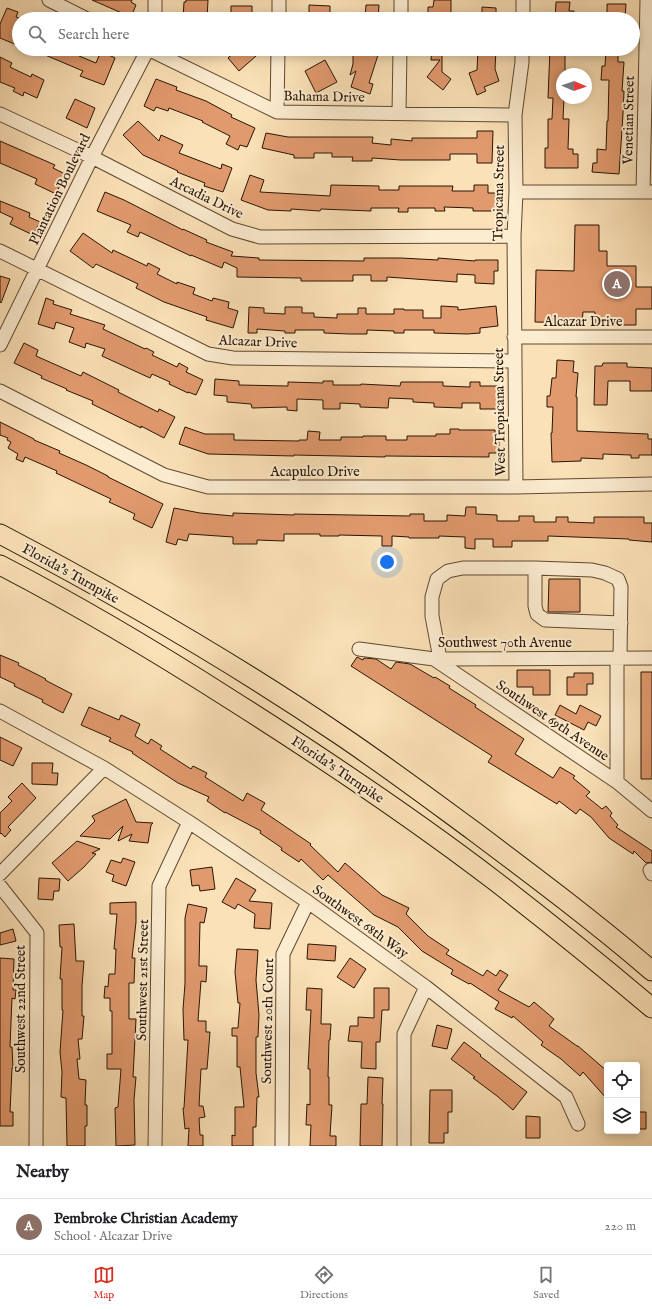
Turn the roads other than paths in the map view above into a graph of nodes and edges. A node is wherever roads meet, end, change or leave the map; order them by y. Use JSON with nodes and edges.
{"nodes":[{"id":1,"x":49,"y":0,"type":"edge"},
{"id":2,"x":155,"y":0,"type":"edge"},
{"id":3,"x":279,"y":0,"type":"edge"},
{"id":4,"x":402,"y":0,"type":"edge"},
{"id":5,"x":523,"y":0,"type":"edge"},
{"id":6,"x":647,"y":0,"type":"edge"},
{"id":7,"x":73,"y":12,"type":"edge"},
{"id":8,"x":155,"y":12,"type":"edge"},
{"id":9,"x":279,"y":12,"type":"edge"},
{"id":10,"x":401,"y":12,"type":"edge"},
{"id":11,"x":523,"y":12,"type":"edge"},
{"id":12,"x":144,"y":56,"type":"edge"},
{"id":13,"x":162,"y":56,"type":"edge"},
{"id":14,"x":278,"y":56,"type":"edge"},
{"id":15,"x":400,"y":56,"type":"edge"},
{"id":16,"x":522,"y":56,"type":"edge"},
{"id":17,"x":277,"y":112,"type":"junction"},
{"id":18,"x":399,"y":113,"type":"junction"},
{"id":19,"x":0,"y":114,"type":"edge"},
{"id":20,"x":515,"y":115,"type":"junction"},
{"id":21,"x":92,"y":157,"type":"junction"},
{"id":22,"x":516,"y":192,"type":"junction"},
{"id":23,"x":647,"y":192,"type":"edge"},
{"id":24,"x":514,"y":236,"type":"junction"},
{"id":25,"x":0,"y":251,"type":"edge"},
{"id":26,"x":37,"y":268,"type":"junction"},
{"id":27,"x":514,"y":337,"type":"junction"},
{"id":28,"x":652,"y":338,"type":"edge"},
{"id":29,"x":0,"y":344,"type":"edge"},
{"id":30,"x":514,"y":361,"type":"junction"},
{"id":31,"x":0,"y":391,"type":"edge"},
{"id":32,"x":652,"y":484,"type":"edge"},
{"id":33,"x":516,"y":487,"type":"junction"},
{"id":34,"x":0,"y":534,"type":"edge"},
{"id":35,"x":0,"y":565,"type":"edge"},
{"id":36,"x":535,"y":568,"type":"junction"},
{"id":37,"x":621,"y":623,"type":"junction"},
{"id":38,"x":359,"y":649,"type":"dead end"},
{"id":39,"x":619,"y":658,"type":"junction"},
{"id":40,"x":652,"y":658,"type":"edge"},
{"id":41,"x":437,"y":659,"type":"junction"},
{"id":42,"x":0,"y":710,"type":"edge"},
{"id":43,"x":104,"y":768,"type":"junction"},
{"id":44,"x":617,"y":782,"type":"junction"},
{"id":45,"x":652,"y":811,"type":"edge"},
{"id":46,"x":189,"y":822,"type":"junction"},
{"id":47,"x":0,"y":874,"type":"edge"},
{"id":48,"x":0,"y":886,"type":"edge"},
{"id":49,"x":308,"y":902,"type":"junction"},
{"id":50,"x":652,"y":971,"type":"edge"},
{"id":51,"x":426,"y":987,"type":"junction"},
{"id":52,"x":652,"y":1008,"type":"edge"},
{"id":53,"x":578,"y":1124,"type":"dead end"},
{"id":54,"x":36,"y":1146,"type":"edge"},
{"id":55,"x":155,"y":1146,"type":"edge"},
{"id":56,"x":282,"y":1146,"type":"edge"},
{"id":57,"x":404,"y":1146,"type":"edge"}],
"edges":[{"from":1,"to":7,"type":"street"},
{"from":2,"to":8,"type":"street"},
{"from":3,"to":9,"type":"street"},
{"from":4,"to":10,"type":"street"},
{"from":5,"to":11,"type":"street"},
{"from":6,"to":23,"type":"street","name":"Venetian Street"},
{"from":12,"to":21,"type":"street","name":"Plantation Boulevard"},
{"from":13,"to":17,"type":"street","name":"Bahama Drive"},
{"from":14,"to":17,"type":"street"},
{"from":15,"to":18,"type":"street"},
{"from":16,"to":20,"type":"street","name":"Tropicana Street"},
{"from":17,"to":18,"type":"street","name":"Bahama Drive"},
{"from":18,"to":20,"type":"street","name":"Bahama Drive"},
{"from":19,"to":21,"type":"street","name":"Arcadia Drive"},
{"from":20,"to":22,"type":"street","name":"Tropicana Street"},
{"from":21,"to":24,"type":"street","name":"Arcadia Drive"},
{"from":21,"to":26,"type":"street","name":"Plantation Boulevard"},
{"from":22,"to":23,"type":"street"},
{"from":22,"to":24,"type":"street","name":"Tropicana Street"},
{"from":24,"to":27,"type":"street","name":"Tropicana Street"},
{"from":25,"to":26,"type":"street","name":"Alcazar Drive"},
{"from":26,"to":29,"type":"street","name":"Plantation Boulevard"},
{"from":26,"to":30,"type":"street","name":"Alcazar Drive"},
{"from":27,"to":28,"type":"street","name":"Alcazar Drive"},
{"from":27,"to":30,"type":"street","name":"West Tropicana Street"},
{"from":30,"to":33,"type":"street","name":"West Tropicana Street"},
{"from":31,"to":33,"type":"street","name":"Acapulco Drive"},
{"from":32,"to":33,"type":"street","name":"Acapulco Drive"},
{"from":34,"to":50,"type":"highway","name":"Florida's Turnpike"},
{"from":35,"to":52,"type":"highway","name":"Florida's Turnpike"},
{"from":36,"to":37,"type":"street"},
{"from":36,"to":37,"type":"street"},
{"from":36,"to":41,"type":"street"},
{"from":37,"to":39,"type":"street"},
{"from":38,"to":41,"type":"street","name":"Southwest 70th Avenue"},
{"from":39,"to":40,"type":"street","name":"Southwest 70th Avenue"},
{"from":39,"to":41,"type":"street","name":"Southwest 70th Avenue"},
{"from":39,"to":44,"type":"street"},
{"from":41,"to":44,"type":"street","name":"Southwest 69th Avenue"},
{"from":42,"to":43,"type":"street","name":"Southwest 68th Way"},
{"from":43,"to":46,"type":"street","name":"Southwest 68th Way"},
{"from":43,"to":47,"type":"street"},
{"from":44,"to":45,"type":"street","name":"Southwest 69th Avenue"},
{"from":46,"to":49,"type":"street","name":"Southwest 68th Way"},
{"from":46,"to":55,"type":"street","name":"Southwest 21st Street"},
{"from":48,"to":54,"type":"street","name":"Southwest 22nd Street"},
{"from":49,"to":51,"type":"street","name":"Southwest 68th Way"},
{"from":49,"to":56,"type":"street","name":"Southwest 20th Court"},
{"from":51,"to":53,"type":"street","name":"Southwest 68th Way"},
{"from":51,"to":57,"type":"street"}]}
